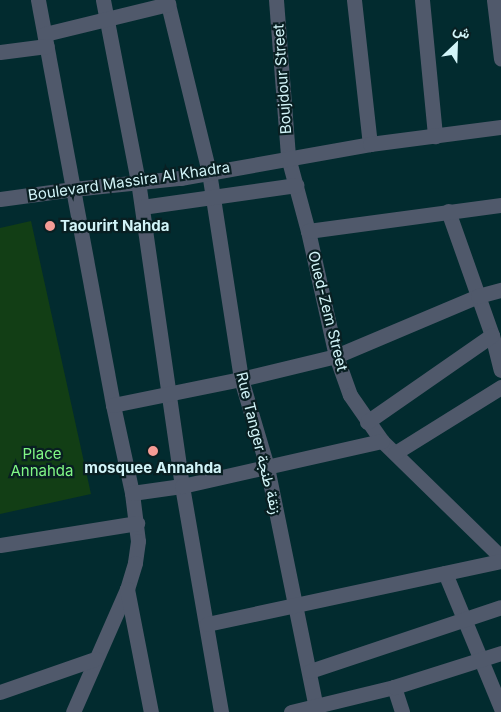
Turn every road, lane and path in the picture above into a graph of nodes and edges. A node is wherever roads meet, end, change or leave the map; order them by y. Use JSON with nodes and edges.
{"nodes":[{"id":1,"x":38,"y":0,"type":"edge"},
{"id":2,"x":103,"y":0,"type":"edge"},
{"id":3,"x":276,"y":0,"type":"edge"},
{"id":4,"x":354,"y":0,"type":"edge"},
{"id":5,"x":422,"y":0,"type":"edge"},
{"id":6,"x":494,"y":0,"type":"edge"},
{"id":7,"x":168,"y":2,"type":"edge"},
{"id":8,"x":106,"y":18,"type":"junction"},
{"id":9,"x":46,"y":40,"type":"junction"},
{"id":10,"x":0,"y":52,"type":"edge"},
{"id":11,"x":501,"y":59,"type":"edge"},
{"id":12,"x":501,"y":127,"type":"edge"},
{"id":13,"x":435,"y":136,"type":"junction"},
{"id":14,"x":370,"y":144,"type":"junction"},
{"id":15,"x":288,"y":157,"type":"junction"},
{"id":16,"x":209,"y":172,"type":"junction"},
{"id":17,"x":138,"y":181,"type":"junction"},
{"id":18,"x":296,"y":185,"type":"junction"},
{"id":19,"x":73,"y":188,"type":"junction"},
{"id":20,"x":212,"y":195,"type":"junction"},
{"id":21,"x":0,"y":199,"type":"edge"},
{"id":22,"x":501,"y":204,"type":"edge"},
{"id":23,"x":142,"y":207,"type":"junction"},
{"id":24,"x":448,"y":212,"type":"junction"},
{"id":25,"x":308,"y":231,"type":"junction"},
{"id":26,"x":501,"y":290,"type":"edge"},
{"id":27,"x":478,"y":296,"type":"junction"},
{"id":28,"x":496,"y":344,"type":"edge"},
{"id":29,"x":336,"y":356,"type":"junction"},
{"id":30,"x":501,"y":370,"type":"edge"},
{"id":31,"x":241,"y":379,"type":"junction"},
{"id":32,"x":501,"y":387,"type":"edge"},
{"id":33,"x":170,"y":393,"type":"junction"},
{"id":34,"x":113,"y":405,"type":"junction"},
{"id":35,"x":367,"y":422,"type":"junction"},
{"id":36,"x":382,"y":441,"type":"junction"},
{"id":37,"x":394,"y":453,"type":"junction"},
{"id":38,"x":267,"y":468,"type":"junction"},
{"id":39,"x":182,"y":486,"type":"junction"},
{"id":40,"x":132,"y":493,"type":"junction"},
{"id":41,"x":137,"y":523,"type":"junction"},
{"id":42,"x":0,"y":545,"type":"edge"},
{"id":43,"x":501,"y":557,"type":"edge"},
{"id":44,"x":501,"y":561,"type":"edge"},
{"id":45,"x":445,"y":573,"type":"junction"},
{"id":46,"x":127,"y":589,"type":"junction"},
{"id":47,"x":296,"y":605,"type":"junction"},
{"id":48,"x":501,"y":607,"type":"edge"},
{"id":49,"x":464,"y":618,"type":"junction"},
{"id":50,"x":206,"y":624,"type":"junction"},
{"id":51,"x":501,"y":653,"type":"edge"},
{"id":52,"x":95,"y":659,"type":"junction"},
{"id":53,"x":482,"y":659,"type":"junction"},
{"id":54,"x":310,"y":671,"type":"junction"},
{"id":55,"x":394,"y":687,"type":"junction"},
{"id":56,"x":0,"y":692,"type":"edge"},
{"id":57,"x":501,"y":708,"type":"edge"},
{"id":58,"x":317,"y":709,"type":"edge"},
{"id":59,"x":73,"y":712,"type":"edge"},
{"id":60,"x":150,"y":712,"type":"edge"},
{"id":61,"x":221,"y":712,"type":"edge"},
{"id":62,"x":292,"y":712,"type":"edge"},
{"id":63,"x":402,"y":712,"type":"edge"}],
"edges":[{"from":1,"to":9,"type":"street"},
{"from":2,"to":8,"type":"street"},
{"from":3,"to":15,"type":"street","name":"Boujdour Street"},
{"from":4,"to":14,"type":"street"},
{"from":5,"to":13,"type":"street"},
{"from":6,"to":11,"type":"street"},
{"from":7,"to":8,"type":"street"},
{"from":7,"to":16,"type":"street","name":"Rue Tanger زنقة طنجة"},
{"from":8,"to":9,"type":"street"},
{"from":8,"to":17,"type":"street"},
{"from":9,"to":10,"type":"street"},
{"from":9,"to":19,"type":"street"},
{"from":12,"to":13,"type":"street","name":"Boulevard Massira Al Khadra"},
{"from":13,"to":14,"type":"street","name":"Boulevard Massira Al Khadra"},
{"from":14,"to":15,"type":"street","name":"Boulevard Massira Al Khadra"},
{"from":15,"to":16,"type":"street","name":"Boulevard Massira Al Khadra"},
{"from":15,"to":18,"type":"street","name":"Oued-Zem Street"},
{"from":16,"to":17,"type":"street","name":"Boulevard Massira Al Khadra"},
{"from":16,"to":20,"type":"street","name":"Rue Tanger زنقة طنجة"},
{"from":17,"to":19,"type":"street","name":"Boulevard Massira Al Khadra"},
{"from":17,"to":23,"type":"street"},
{"from":18,"to":20,"type":"street"},
{"from":18,"to":25,"type":"street","name":"Oued-Zem Street"},
{"from":19,"to":21,"type":"street","name":"Boulevard Massira Al Khadra"},
{"from":19,"to":34,"type":"street"},
{"from":20,"to":23,"type":"street"},
{"from":20,"to":31,"type":"street","name":"Rue Tanger زنقة طنجة"},
{"from":22,"to":24,"type":"street"},
{"from":23,"to":33,"type":"street"},
{"from":24,"to":25,"type":"street"},
{"from":24,"to":27,"type":"street"},
{"from":25,"to":29,"type":"street","name":"Oued-Zem Street"},
{"from":26,"to":27,"type":"street"},
{"from":27,"to":28,"type":"street"},
{"from":27,"to":29,"type":"street"},
{"from":28,"to":30,"type":"street"},
{"from":28,"to":35,"type":"street"},
{"from":29,"to":31,"type":"street"},
{"from":29,"to":35,"type":"street","name":"Oued-Zem Street"},
{"from":31,"to":33,"type":"street"},
{"from":31,"to":38,"type":"street","name":"Rue Tanger زنقة طنجة"},
{"from":32,"to":37,"type":"street"},
{"from":33,"to":34,"type":"street"},
{"from":33,"to":39,"type":"street"},
{"from":34,"to":40,"type":"street"},
{"from":35,"to":36,"type":"street","name":"Oued-Zem Street"},
{"from":36,"to":37,"type":"street","name":"Oued-Zem Street"},
{"from":36,"to":38,"type":"street"},
{"from":37,"to":43,"type":"street","name":"Oued-Zem Street"},
{"from":38,"to":39,"type":"street"},
{"from":38,"to":47,"type":"street","name":"Rue Tanger زنقة طنجة"},
{"from":39,"to":40,"type":"street"},
{"from":39,"to":50,"type":"street"},
{"from":40,"to":41,"type":"street"},
{"from":41,"to":42,"type":"street"},
{"from":41,"to":46,"type":"street"},
{"from":44,"to":45,"type":"street"},
{"from":45,"to":47,"type":"street"},
{"from":45,"to":49,"type":"street"},
{"from":46,"to":52,"type":"street"},
{"from":46,"to":60,"type":"street"},
{"from":47,"to":50,"type":"street"},
{"from":47,"to":54,"type":"street","name":"Rue Tanger زنقة طنجة"},
{"from":48,"to":49,"type":"street"},
{"from":49,"to":53,"type":"street"},
{"from":49,"to":54,"type":"street"},
{"from":50,"to":61,"type":"street"},
{"from":51,"to":53,"type":"street"},
{"from":52,"to":56,"type":"street"},
{"from":52,"to":59,"type":"street"},
{"from":53,"to":55,"type":"street"},
{"from":53,"to":57,"type":"street"},
{"from":54,"to":58,"type":"street","name":"Rue Tanger زنقة طنجة"},
{"from":55,"to":58,"type":"street"},
{"from":55,"to":63,"type":"street"},
{"from":58,"to":62,"type":"street"}]}
